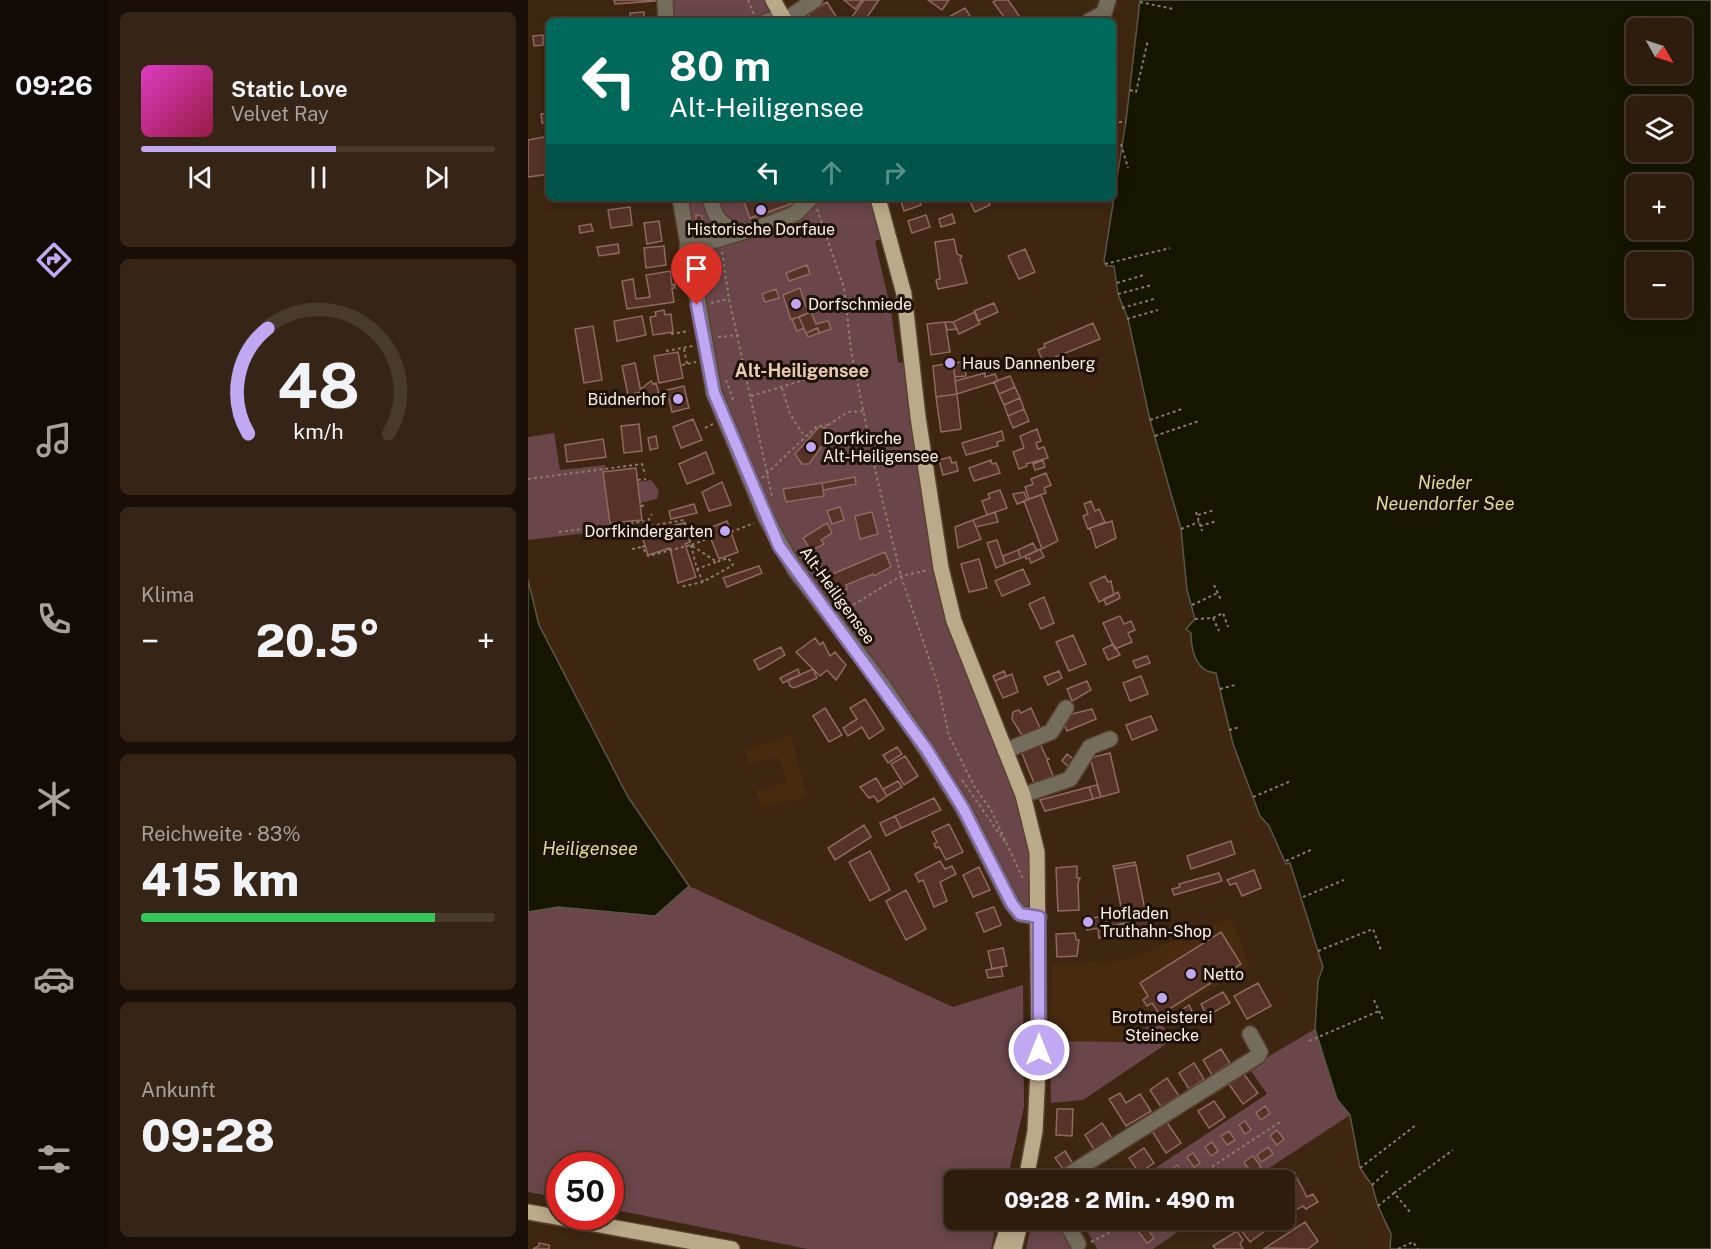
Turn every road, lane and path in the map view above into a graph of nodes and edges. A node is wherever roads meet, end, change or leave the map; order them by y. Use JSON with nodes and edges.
{"nodes":[{"id":1,"x":665,"y":0,"type":"edge"},
{"id":2,"x":748,"y":0,"type":"edge"},
{"id":3,"x":773,"y":0,"type":"edge"},
{"id":4,"x":815,"y":0,"type":"edge"},
{"id":5,"x":1108,"y":0,"type":"edge"},
{"id":6,"x":1140,"y":2,"type":"dead end"},
{"id":7,"x":1173,"y":9,"type":"dead end"},
{"id":8,"x":666,"y":18,"type":"edge"},
{"id":9,"x":756,"y":18,"type":"edge"},
{"id":10,"x":783,"y":18,"type":"edge"},
{"id":11,"x":786,"y":18,"type":"edge"},
{"id":12,"x":1094,"y":18,"type":"edge"},
{"id":13,"x":1148,"y":40,"type":"dead end"},
{"id":14,"x":1130,"y":90,"type":"dead end"},
{"id":15,"x":1136,"y":92,"type":"junction"},
{"id":16,"x":1134,"y":97,"type":"dead end"},
{"id":17,"x":1116,"y":122,"type":"edge"},
{"id":18,"x":1126,"y":122,"type":"dead end"},
{"id":19,"x":1121,"y":144,"type":"dead end"},
{"id":20,"x":1128,"y":168,"type":"dead end"},
{"id":21,"x":680,"y":201,"type":"edge"},
{"id":22,"x":711,"y":201,"type":"edge"},
{"id":23,"x":879,"y":201,"type":"edge"},
{"id":24,"x":814,"y":203,"type":"edge"},
{"id":25,"x":740,"y":232,"type":"junction"},
{"id":26,"x":720,"y":238,"type":"junction"},
{"id":27,"x":1170,"y":248,"type":"dead end"},
{"id":28,"x":687,"y":249,"type":"junction"},
{"id":29,"x":1105,"y":264,"type":"dead end"},
{"id":30,"x":1144,"y":275,"type":"dead end"},
{"id":31,"x":1117,"y":283,"type":"dead end"},
{"id":32,"x":1152,"y":285,"type":"dead end"},
{"id":33,"x":1118,"y":294,"type":"dead end"},
{"id":34,"x":729,"y":299,"type":"junction"},
{"id":35,"x":1154,"y":299,"type":"dead end"},
{"id":36,"x":697,"y":305,"type":"junction"},
{"id":37,"x":1122,"y":308,"type":"dead end"},
{"id":38,"x":1158,"y":310,"type":"dead end"},
{"id":39,"x":1128,"y":319,"type":"dead end"},
{"id":40,"x":671,"y":334,"type":"dead end"},
{"id":41,"x":739,"y":335,"type":"junction"},
{"id":42,"x":696,"y":338,"type":"junction"},
{"id":43,"x":684,"y":348,"type":"junction"},
{"id":44,"x":666,"y":351,"type":"dead end"},
{"id":45,"x":696,"y":362,"type":"dead end"},
{"id":46,"x":687,"y":364,"type":"junction"},
{"id":47,"x":682,"y":365,"type":"dead end"},
{"id":48,"x":854,"y":365,"type":"junction"},
{"id":49,"x":782,"y":387,"type":"junction"},
{"id":50,"x":752,"y":396,"type":"junction"},
{"id":51,"x":1182,"y":409,"type":"dead end"},
{"id":52,"x":863,"y":411,"type":"junction"},
{"id":53,"x":1150,"y":420,"type":"dead end"},
{"id":54,"x":1199,"y":421,"type":"dead end"},
{"id":55,"x":711,"y":425,"type":"dead end"},
{"id":56,"x":828,"y":425,"type":"junction"},
{"id":57,"x":705,"y":428,"type":"dead end"},
{"id":58,"x":824,"y":429,"type":"dead end"},
{"id":59,"x":804,"y":436,"type":"junction"},
{"id":60,"x":1155,"y":436,"type":"dead end"},
{"id":61,"x":768,"y":473,"type":"junction"},
{"id":62,"x":645,"y":475,"type":"dead end"},
{"id":63,"x":762,"y":478,"type":"dead end"},
{"id":64,"x":528,"y":479,"type":"edge"},
{"id":65,"x":646,"y":479,"type":"dead end"},
{"id":66,"x":638,"y":480,"type":"dead end"},
{"id":67,"x":772,"y":497,"type":"dead end"},
{"id":68,"x":647,"y":505,"type":"dead end"},
{"id":69,"x":641,"y":506,"type":"dead end"},
{"id":70,"x":1215,"y":510,"type":"dead end"},
{"id":71,"x":652,"y":514,"type":"dead end"},
{"id":72,"x":766,"y":518,"type":"junction"},
{"id":73,"x":1217,"y":521,"type":"dead end"},
{"id":74,"x":1199,"y":522,"type":"junction"},
{"id":75,"x":651,"y":526,"type":"dead end"},
{"id":76,"x":1200,"y":526,"type":"junction"},
{"id":77,"x":1181,"y":529,"type":"dead end"},
{"id":78,"x":1202,"y":531,"type":"dead end"},
{"id":79,"x":559,"y":532,"type":"dead end"},
{"id":80,"x":731,"y":532,"type":"dead end"},
{"id":81,"x":710,"y":538,"type":"dead end"},
{"id":82,"x":691,"y":544,"type":"junction"},
{"id":83,"x":632,"y":549,"type":"dead end"},
{"id":84,"x":717,"y":562,"type":"junction"},
{"id":85,"x":941,"y":568,"type":"junction"},
{"id":86,"x":697,"y":569,"type":"junction"},
{"id":87,"x":901,"y":576,"type":"junction"},
{"id":88,"x":703,"y":582,"type":"junction"},
{"id":89,"x":1214,"y":585,"type":"dead end"},
{"id":90,"x":680,"y":587,"type":"dead end"},
{"id":91,"x":1218,"y":593,"type":"junction"},
{"id":92,"x":1221,"y":600,"type":"dead end"},
{"id":93,"x":1192,"y":605,"type":"dead end"},
{"id":94,"x":1213,"y":618,"type":"junction"},
{"id":95,"x":831,"y":619,"type":"junction"},
{"id":96,"x":1195,"y":619,"type":"dead end"},
{"id":97,"x":1228,"y":627,"type":"dead end"},
{"id":98,"x":1219,"y":632,"type":"dead end"},
{"id":99,"x":1235,"y":685,"type":"dead end"},
{"id":100,"x":1220,"y":689,"type":"dead end"},
{"id":101,"x":1066,"y":708,"type":"dead end"},
{"id":102,"x":1240,"y":727,"type":"dead end"},
{"id":103,"x":1229,"y":730,"type":"dead end"},
{"id":104,"x":1110,"y":739,"type":"dead end"},
{"id":105,"x":1005,"y":751,"type":"junction"},
{"id":106,"x":1291,"y":782,"type":"dead end"},
{"id":107,"x":1023,"y":795,"type":"junction"},
{"id":108,"x":1253,"y":797,"type":"dead end"},
{"id":109,"x":1313,"y":849,"type":"dead end"},
{"id":110,"x":1286,"y":861,"type":"dead end"},
{"id":111,"x":1344,"y":880,"type":"dead end"},
{"id":112,"x":1028,"y":891,"type":"dead end"},
{"id":113,"x":1303,"y":897,"type":"dead end"},
{"id":114,"x":1039,"y":917,"type":"junction"},
{"id":115,"x":1381,"y":950,"type":"dead end"},
{"id":116,"x":1318,"y":951,"type":"dead end"},
{"id":117,"x":1374,"y":1000,"type":"dead end"},
{"id":118,"x":1379,"y":1011,"type":"junction"},
{"id":119,"x":1384,"y":1022,"type":"dead end"},
{"id":120,"x":1250,"y":1034,"type":"dead end"},
{"id":121,"x":1309,"y":1041,"type":"dead end"},
{"id":122,"x":1280,"y":1122,"type":"dead end"},
{"id":123,"x":1416,"y":1125,"type":"dead end"},
{"id":124,"x":1453,"y":1150,"type":"dead end"},
{"id":125,"x":1360,"y":1168,"type":"dead end"},
{"id":126,"x":1032,"y":1170,"type":"edge"},
{"id":127,"x":1076,"y":1170,"type":"edge"},
{"id":128,"x":1207,"y":1170,"type":"edge"},
{"id":129,"x":1389,"y":1170,"type":"dead end"},
{"id":130,"x":1372,"y":1185,"type":"dead end"},
{"id":131,"x":1394,"y":1192,"type":"junction"},
{"id":132,"x":1378,"y":1206,"type":"dead end"},
{"id":133,"x":528,"y":1212,"type":"edge"},
{"id":134,"x":1411,"y":1213,"type":"dead end"},
{"id":135,"x":1007,"y":1230,"type":"edge"},
{"id":136,"x":1019,"y":1230,"type":"edge"},
{"id":137,"x":1073,"y":1230,"type":"edge"},
{"id":138,"x":1112,"y":1230,"type":"edge"},
{"id":139,"x":1083,"y":1243,"type":"joint"},
{"id":140,"x":732,"y":1249,"type":"edge"},
{"id":141,"x":1001,"y":1249,"type":"edge"},
{"id":142,"x":1014,"y":1249,"type":"edge"},
{"id":143,"x":1398,"y":1249,"type":"edge"},
{"id":144,"x":1418,"y":1249,"type":"edge"}],
"edges":[{"from":1,"to":8,"type":"street"},
{"from":2,"to":9,"type":"path"},
{"from":3,"to":10,"type":"main road"},
{"from":4,"to":11,"type":"street"},
{"from":5,"to":12,"type":"street"},
{"from":6,"to":7,"type":"path"},
{"from":13,"to":15,"type":"path"},
{"from":14,"to":15,"type":"path"},
{"from":15,"to":16,"type":"path"},
{"from":17,"to":18,"type":"path"},
{"from":19,"to":20,"type":"path"},
{"from":21,"to":28,"type":"street","name":"Alt-Heiligensee"},
{"from":22,"to":25,"type":"street"},
{"from":23,"to":85,"type":"main road"},
{"from":24,"to":25,"type":"street"},
{"from":24,"to":48,"type":"path"},
{"from":25,"to":26,"type":"street"},
{"from":26,"to":28,"type":"street"},
{"from":26,"to":34,"type":"path"},
{"from":27,"to":29,"type":"path"},
{"from":28,"to":36,"type":"street","name":"Alt-Heiligensee"},
{"from":30,"to":31,"type":"path"},
{"from":32,"to":33,"type":"path"},
{"from":34,"to":36,"type":"path"},
{"from":34,"to":41,"type":"path"},
{"from":35,"to":37,"type":"path"},
{"from":36,"to":42,"type":"street","name":"Alt-Heiligensee"},
{"from":38,"to":39,"type":"path"},
{"from":40,"to":42,"type":"path"},
{"from":41,"to":42,"type":"path"},
{"from":41,"to":50,"type":"path"},
{"from":42,"to":43,"type":"path"},
{"from":42,"to":72,"type":"street","name":"Alt-Heiligensee"},
{"from":43,"to":44,"type":"path"},
{"from":43,"to":46,"type":"path"},
{"from":45,"to":46,"type":"path"},
{"from":46,"to":47,"type":"path"},
{"from":48,"to":49,"type":"path"},
{"from":48,"to":52,"type":"path"},
{"from":49,"to":50,"type":"path"},
{"from":49,"to":59,"type":"path"},
{"from":50,"to":61,"type":"path"},
{"from":51,"to":53,"type":"path"},
{"from":52,"to":56,"type":"path"},
{"from":52,"to":87,"type":"path"},
{"from":54,"to":60,"type":"path"},
{"from":55,"to":57,"type":"path"},
{"from":56,"to":58,"type":"path"},
{"from":56,"to":59,"type":"path"},
{"from":59,"to":61,"type":"path"},
{"from":61,"to":63,"type":"path"},
{"from":61,"to":67,"type":"path"},
{"from":62,"to":64,"type":"path"},
{"from":65,"to":66,"type":"path"},
{"from":68,"to":69,"type":"path"},
{"from":70,"to":74,"type":"path"},
{"from":71,"to":79,"type":"path"},
{"from":72,"to":80,"type":"path"},
{"from":72,"to":95,"type":"street","name":"Alt-Heiligensee"},
{"from":73,"to":76,"type":"path"},
{"from":74,"to":76,"type":"path"},
{"from":74,"to":77,"type":"path"},
{"from":75,"to":82,"type":"path"},
{"from":76,"to":78,"type":"path"},
{"from":81,"to":82,"type":"path"},
{"from":82,"to":83,"type":"path"},
{"from":82,"to":84,"type":"path"},
{"from":82,"to":86,"type":"path"},
{"from":84,"to":86,"type":"path"},
{"from":84,"to":88,"type":"path"},
{"from":85,"to":87,"type":"path"},
{"from":85,"to":105,"type":"main road"},
{"from":86,"to":88,"type":"path"},
{"from":87,"to":95,"type":"path"},
{"from":87,"to":112,"type":"path"},
{"from":88,"to":90,"type":"path"},
{"from":89,"to":91,"type":"path"},
{"from":91,"to":92,"type":"path"},
{"from":91,"to":93,"type":"path"},
{"from":94,"to":96,"type":"path"},
{"from":94,"to":97,"type":"path"},
{"from":94,"to":98,"type":"path"},
{"from":95,"to":114,"type":"street","name":"Alt-Heiligensee"},
{"from":99,"to":100,"type":"path"},
{"from":101,"to":105,"type":"street"},
{"from":102,"to":103,"type":"path"},
{"from":104,"to":107,"type":"street"},
{"from":105,"to":107,"type":"main road"},
{"from":106,"to":108,"type":"path"},
{"from":107,"to":114,"type":"main road"},
{"from":109,"to":110,"type":"path"},
{"from":111,"to":113,"type":"path"},
{"from":114,"to":126,"type":"main road"},
{"from":115,"to":116,"type":"path"},
{"from":117,"to":118,"type":"path"},
{"from":118,"to":119,"type":"path"},
{"from":118,"to":121,"type":"path"},
{"from":120,"to":127,"type":"street"},
{"from":122,"to":128,"type":"path"},
{"from":123,"to":125,"type":"path"},
{"from":124,"to":131,"type":"path"},
{"from":129,"to":130,"type":"path"},
{"from":131,"to":132,"type":"path"},
{"from":131,"to":134,"type":"path"},
{"from":133,"to":140,"type":"main road"},
{"from":135,"to":141,"type":"main road"},
{"from":136,"to":142,"type":"main road"},
{"from":137,"to":139,"type":"street"},
{"from":138,"to":139,"type":"path"},
{"from":143,"to":144,"type":"path"}]}
